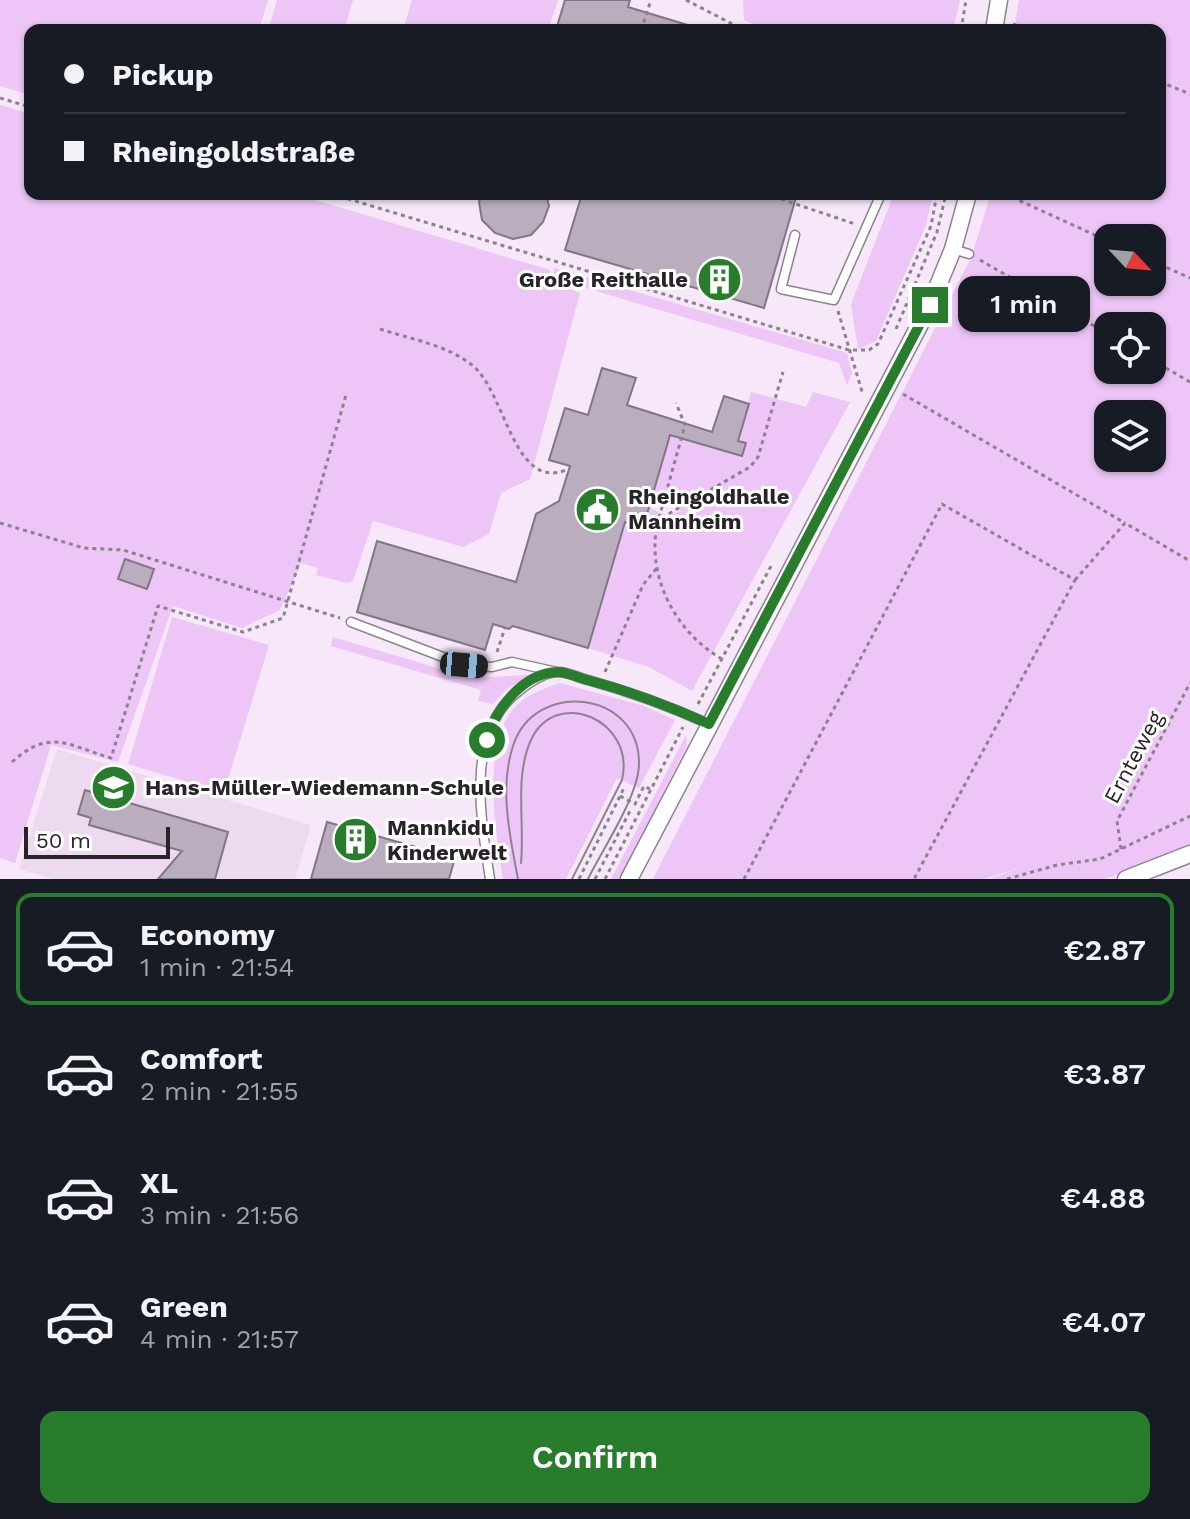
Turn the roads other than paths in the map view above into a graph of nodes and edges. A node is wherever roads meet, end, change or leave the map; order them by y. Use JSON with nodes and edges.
{"nodes":[{"id":1,"x":999,"y":0,"type":"edge"},
{"id":2,"x":1000,"y":24,"type":"edge"},
{"id":3,"x":878,"y":200,"type":"edge"},
{"id":4,"x":967,"y":200,"type":"edge"},
{"id":5,"x":795,"y":235,"type":"dead end"},
{"id":6,"x":351,"y":622,"type":"road end"},
{"id":7,"x":558,"y":672,"type":"junction"},
{"id":8,"x":709,"y":724,"type":"junction"},
{"id":9,"x":1190,"y":854,"type":"edge"},
{"id":10,"x":490,"y":879,"type":"edge"},
{"id":11,"x":629,"y":879,"type":"edge"},
{"id":12,"x":1126,"y":879,"type":"edge"}],
"edges":[{"from":1,"to":2,"type":"street"},
{"from":3,"to":5,"type":"lane"},
{"from":4,"to":8,"type":"street"},
{"from":6,"to":7,"type":"lane"},
{"from":7,"to":8,"type":"lane"},
{"from":7,"to":10,"type":"lane"},
{"from":8,"to":11,"type":"street"},
{"from":9,"to":12,"type":"street"}]}
